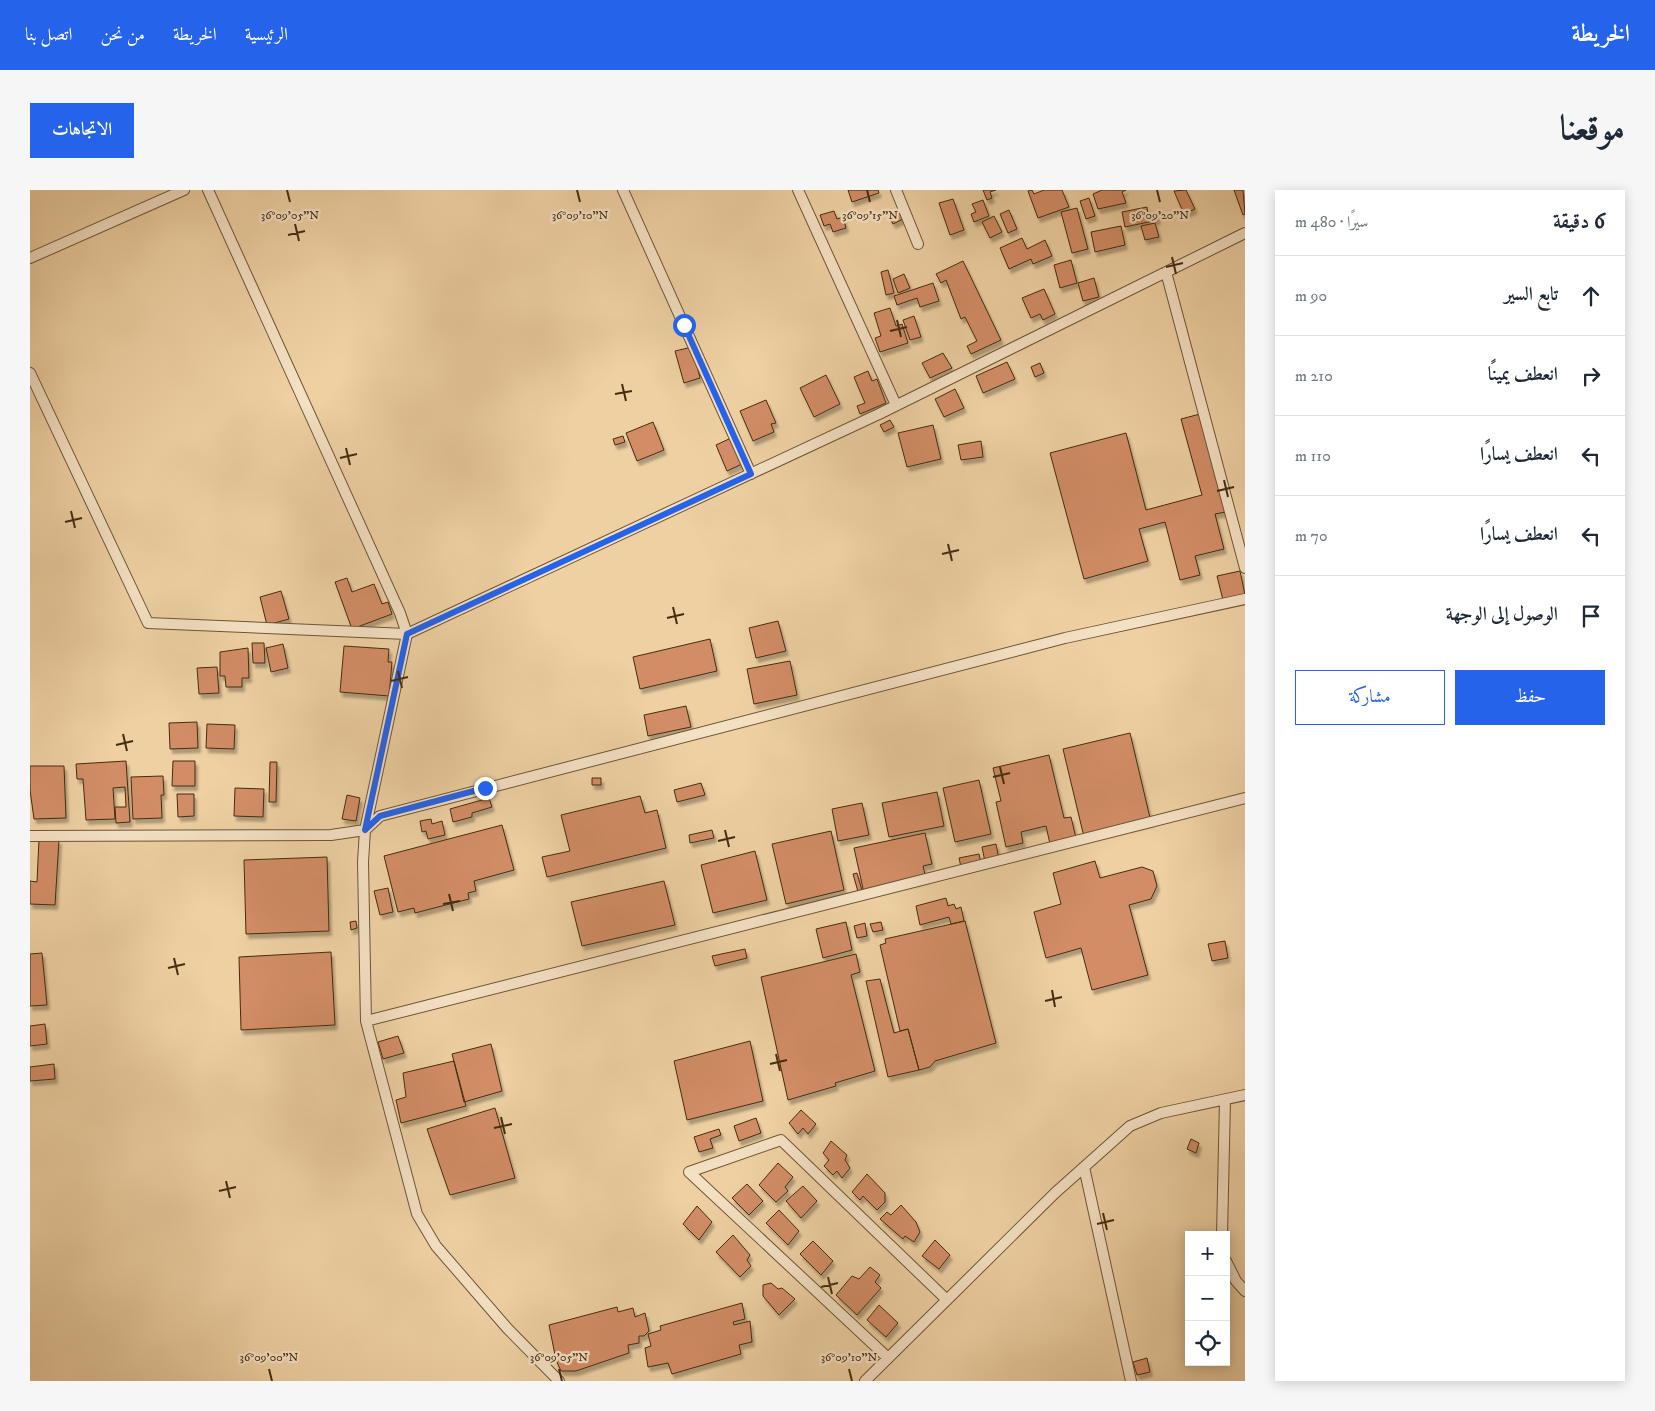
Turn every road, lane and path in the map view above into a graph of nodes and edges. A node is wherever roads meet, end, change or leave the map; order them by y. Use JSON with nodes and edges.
{"nodes":[{"id":1,"x":184,"y":190,"type":"edge"},
{"id":2,"x":208,"y":190,"type":"edge"},
{"id":3,"x":623,"y":190,"type":"edge"},
{"id":4,"x":798,"y":190,"type":"edge"},
{"id":5,"x":896,"y":190,"type":"edge"},
{"id":6,"x":1245,"y":233,"type":"edge"},
{"id":7,"x":918,"y":244,"type":"dead end"},
{"id":8,"x":30,"y":258,"type":"edge"},
{"id":9,"x":1166,"y":272,"type":"junction"},
{"id":10,"x":30,"y":373,"type":"edge"},
{"id":11,"x":896,"y":406,"type":"junction"},
{"id":12,"x":751,"y":474,"type":"junction"},
{"id":13,"x":1245,"y":568,"type":"edge"},
{"id":14,"x":1245,"y":599,"type":"edge"},
{"id":15,"x":407,"y":634,"type":"junction"},
{"id":16,"x":1245,"y":798,"type":"edge"},
{"id":17,"x":365,"y":830,"type":"junction"},
{"id":18,"x":30,"y":836,"type":"edge"},
{"id":19,"x":366,"y":1021,"type":"junction"},
{"id":20,"x":1245,"y":1095,"type":"edge"},
{"id":21,"x":1225,"y":1100,"type":"junction"},
{"id":22,"x":1084,"y":1167,"type":"junction"},
{"id":23,"x":1222,"y":1231,"type":"edge"},
{"id":24,"x":1230,"y":1269,"type":"edge"},
{"id":25,"x":1245,"y":1291,"type":"edge"},
{"id":26,"x":948,"y":1300,"type":"junction"},
{"id":27,"x":888,"y":1358,"type":"junction"},
{"id":28,"x":559,"y":1381,"type":"edge"},
{"id":29,"x":865,"y":1381,"type":"edge"},
{"id":30,"x":1131,"y":1381,"type":"edge"}],
"edges":[{"from":1,"to":8,"type":"street"},
{"from":2,"to":15,"type":"street"},
{"from":3,"to":12,"type":"street"},
{"from":4,"to":11,"type":"street"},
{"from":5,"to":7,"type":"street"},
{"from":6,"to":9,"type":"street"},
{"from":9,"to":11,"type":"street"},
{"from":9,"to":13,"type":"street"},
{"from":10,"to":15,"type":"street"},
{"from":11,"to":12,"type":"street"},
{"from":12,"to":15,"type":"street"},
{"from":14,"to":17,"type":"street"},
{"from":15,"to":17,"type":"street"},
{"from":16,"to":19,"type":"street"},
{"from":17,"to":18,"type":"street"},
{"from":17,"to":19,"type":"street"},
{"from":19,"to":28,"type":"street"},
{"from":20,"to":21,"type":"street"},
{"from":21,"to":22,"type":"street"},
{"from":21,"to":23,"type":"street"},
{"from":22,"to":26,"type":"street"},
{"from":22,"to":30,"type":"street"},
{"from":24,"to":25,"type":"street"},
{"from":26,"to":27,"type":"street"},
{"from":26,"to":27,"type":"street"},
{"from":27,"to":29,"type":"street"}]}
